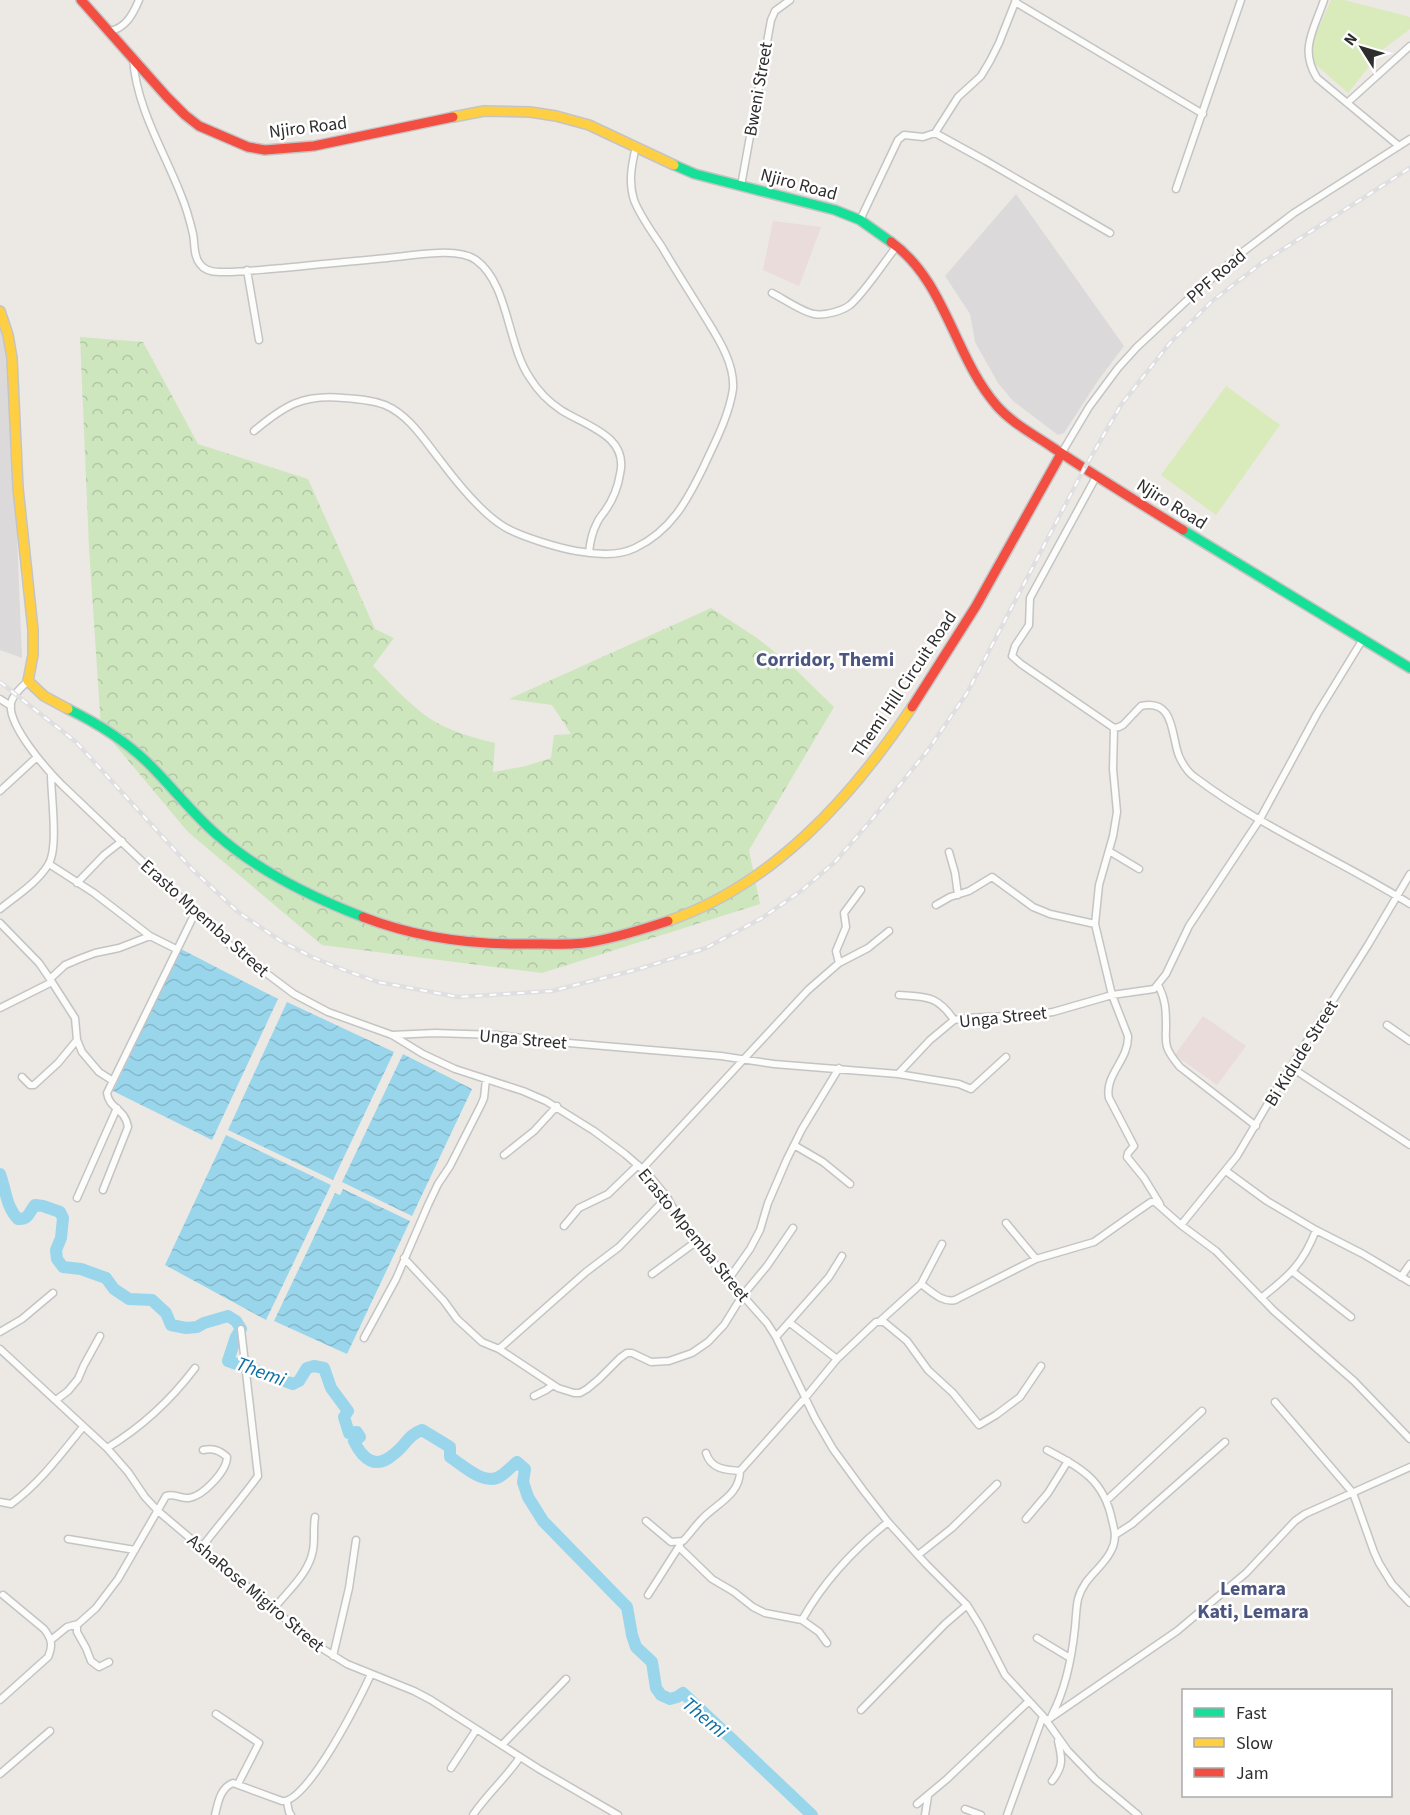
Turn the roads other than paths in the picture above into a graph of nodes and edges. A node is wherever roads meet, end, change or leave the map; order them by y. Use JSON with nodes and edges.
{"nodes":[{"id":1,"x":81,"y":0,"type":"edge"},
{"id":2,"x":139,"y":0,"type":"edge"},
{"id":3,"x":790,"y":0,"type":"edge"},
{"id":4,"x":1241,"y":0,"type":"edge"},
{"id":5,"x":1324,"y":0,"type":"edge"},
{"id":6,"x":1016,"y":1,"type":"edge"},
{"id":7,"x":110,"y":31,"type":"junction"},
{"id":8,"x":1410,"y":46,"type":"edge"},
{"id":9,"x":133,"y":58,"type":"junction"},
{"id":10,"x":1347,"y":103,"type":"junction"},
{"id":11,"x":1203,"y":114,"type":"junction"},
{"id":12,"x":935,"y":133,"type":"junction"},
{"id":13,"x":1410,"y":139,"type":"edge"},
{"id":14,"x":636,"y":146,"type":"junction"},
{"id":15,"x":1399,"y":147,"type":"junction"},
{"id":16,"x":741,"y":186,"type":"junction"},
{"id":17,"x":1176,"y":189,"type":"dead end"},
{"id":18,"x":860,"y":220,"type":"junction"},
{"id":19,"x":1110,"y":233,"type":"dead end"},
{"id":20,"x":897,"y":246,"type":"junction"},
{"id":21,"x":246,"y":270,"type":"junction"},
{"id":22,"x":772,"y":293,"type":"dead end"},
{"id":23,"x":0,"y":311,"type":"edge"},
{"id":24,"x":259,"y":340,"type":"dead end"},
{"id":25,"x":254,"y":431,"type":"dead end"},
{"id":26,"x":1061,"y":454,"type":"junction"},
{"id":27,"x":1096,"y":477,"type":"junction"},
{"id":28,"x":589,"y":553,"type":"junction"},
{"id":29,"x":1363,"y":639,"type":"junction"},
{"id":30,"x":1410,"y":668,"type":"edge"},
{"id":31,"x":28,"y":681,"type":"junction"},
{"id":32,"x":0,"y":699,"type":"edge"},
{"id":33,"x":10,"y":706,"type":"junction"},
{"id":34,"x":1114,"y":728,"type":"junction"},
{"id":35,"x":37,"y":757,"type":"junction"},
{"id":36,"x":51,"y":774,"type":"junction"},
{"id":37,"x":0,"y":791,"type":"edge"},
{"id":38,"x":1260,"y":819,"type":"junction"},
{"id":39,"x":122,"y":841,"type":"junction"},
{"id":40,"x":1109,"y":851,"type":"junction"},
{"id":41,"x":949,"y":852,"type":"dead end"},
{"id":42,"x":49,"y":864,"type":"junction"},
{"id":43,"x":1139,"y":869,"type":"dead end"},
{"id":44,"x":1410,"y":874,"type":"edge"},
{"id":45,"x":77,"y":884,"type":"junction"},
{"id":46,"x":861,"y":890,"type":"dead end"},
{"id":47,"x":958,"y":895,"type":"junction"},
{"id":48,"x":1397,"y":896,"type":"junction"},
{"id":49,"x":1410,"y":904,"type":"edge"},
{"id":50,"x":936,"y":905,"type":"dead end"},
{"id":51,"x":0,"y":909,"type":"edge"},
{"id":52,"x":195,"y":913,"type":"junction"},
{"id":53,"x":0,"y":923,"type":"edge"},
{"id":54,"x":1095,"y":924,"type":"junction"},
{"id":55,"x":889,"y":931,"type":"dead end"},
{"id":56,"x":150,"y":936,"type":"junction"},
{"id":57,"x":176,"y":949,"type":"junction"},
{"id":58,"x":839,"y":963,"type":"junction"},
{"id":59,"x":51,"y":980,"type":"junction"},
{"id":60,"x":1158,"y":986,"type":"junction"},
{"id":61,"x":899,"y":995,"type":"dead end"},
{"id":62,"x":1112,"y":995,"type":"junction"},
{"id":63,"x":0,"y":1008,"type":"edge"},
{"id":64,"x":954,"y":1020,"type":"junction"},
{"id":65,"x":1387,"y":1025,"type":"dead end"},
{"id":66,"x":392,"y":1035,"type":"junction"},
{"id":67,"x":78,"y":1040,"type":"junction"},
{"id":68,"x":1410,"y":1041,"type":"edge"},
{"id":69,"x":1006,"y":1057,"type":"dead end"},
{"id":70,"x":742,"y":1059,"type":"junction"},
{"id":71,"x":839,"y":1068,"type":"junction"},
{"id":72,"x":1292,"y":1068,"type":"junction"},
{"id":73,"x":898,"y":1074,"type":"junction"},
{"id":74,"x":22,"y":1077,"type":"dead end"},
{"id":75,"x":486,"y":1079,"type":"junction"},
{"id":76,"x":112,"y":1082,"type":"junction"},
{"id":77,"x":556,"y":1106,"type":"junction"},
{"id":78,"x":117,"y":1108,"type":"junction"},
{"id":79,"x":1256,"y":1126,"type":"junction"},
{"id":80,"x":794,"y":1145,"type":"junction"},
{"id":81,"x":1410,"y":1145,"type":"edge"},
{"id":82,"x":504,"y":1155,"type":"dead end"},
{"id":83,"x":640,"y":1167,"type":"junction"},
{"id":84,"x":1226,"y":1171,"type":"junction"},
{"id":85,"x":850,"y":1184,"type":"dead end"},
{"id":86,"x":103,"y":1190,"type":"dead end"},
{"id":87,"x":667,"y":1197,"type":"junction"},
{"id":88,"x":77,"y":1198,"type":"dead end"},
{"id":89,"x":1161,"y":1206,"type":"junction"},
{"id":90,"x":1006,"y":1223,"type":"dead end"},
{"id":91,"x":1181,"y":1225,"type":"junction"},
{"id":92,"x":564,"y":1226,"type":"dead end"},
{"id":93,"x":793,"y":1228,"type":"dead end"},
{"id":94,"x":1316,"y":1230,"type":"junction"},
{"id":95,"x":697,"y":1241,"type":"junction"},
{"id":96,"x":942,"y":1244,"type":"dead end"},
{"id":97,"x":842,"y":1256,"type":"dead end"},
{"id":98,"x":404,"y":1258,"type":"junction"},
{"id":99,"x":1036,"y":1259,"type":"junction"},
{"id":100,"x":1410,"y":1264,"type":"edge"},
{"id":101,"x":1293,"y":1272,"type":"junction"},
{"id":102,"x":652,"y":1274,"type":"dead end"},
{"id":103,"x":1401,"y":1277,"type":"junction"},
{"id":104,"x":728,"y":1280,"type":"junction"},
{"id":105,"x":1410,"y":1282,"type":"edge"},
{"id":106,"x":921,"y":1284,"type":"junction"},
{"id":107,"x":53,"y":1293,"type":"dead end"},
{"id":108,"x":742,"y":1296,"type":"junction"},
{"id":109,"x":1262,"y":1298,"type":"junction"},
{"id":110,"x":1352,"y":1317,"type":"dead end"},
{"id":111,"x":880,"y":1321,"type":"junction"},
{"id":112,"x":790,"y":1323,"type":"junction"},
{"id":113,"x":241,"y":1329,"type":"dead end"},
{"id":114,"x":0,"y":1332,"type":"edge"},
{"id":115,"x":100,"y":1336,"type":"dead end"},
{"id":116,"x":776,"y":1337,"type":"junction"},
{"id":117,"x":364,"y":1338,"type":"dead end"},
{"id":118,"x":499,"y":1348,"type":"junction"},
{"id":119,"x":0,"y":1349,"type":"edge"},
{"id":120,"x":837,"y":1359,"type":"junction"},
{"id":121,"x":1041,"y":1366,"type":"dead end"},
{"id":122,"x":195,"y":1368,"type":"dead end"},
{"id":123,"x":553,"y":1385,"type":"junction"},
{"id":124,"x":534,"y":1396,"type":"dead end"},
{"id":125,"x":805,"y":1398,"type":"junction"},
{"id":126,"x":56,"y":1400,"type":"junction"},
{"id":127,"x":1275,"y":1402,"type":"dead end"},
{"id":128,"x":1202,"y":1412,"type":"dead end"},
{"id":129,"x":83,"y":1427,"type":"junction"},
{"id":130,"x":1410,"y":1439,"type":"edge"},
{"id":131,"x":1226,"y":1442,"type":"dead end"},
{"id":132,"x":107,"y":1448,"type":"junction"},
{"id":133,"x":203,"y":1450,"type":"dead end"},
{"id":134,"x":1047,"y":1450,"type":"dead end"},
{"id":135,"x":706,"y":1453,"type":"dead end"},
{"id":136,"x":1068,"y":1461,"type":"junction"},
{"id":137,"x":1410,"y":1467,"type":"edge"},
{"id":138,"x":740,"y":1471,"type":"junction"},
{"id":139,"x":997,"y":1484,"type":"dead end"},
{"id":140,"x":1353,"y":1493,"type":"junction"},
{"id":141,"x":1107,"y":1500,"type":"junction"},
{"id":142,"x":0,"y":1502,"type":"edge"},
{"id":143,"x":158,"y":1511,"type":"junction"},
{"id":144,"x":315,"y":1517,"type":"dead end"},
{"id":145,"x":1026,"y":1519,"type":"dead end"},
{"id":146,"x":646,"y":1521,"type":"dead end"},
{"id":147,"x":888,"y":1522,"type":"junction"},
{"id":148,"x":1115,"y":1535,"type":"junction"},
{"id":149,"x":68,"y":1539,"type":"dead end"},
{"id":150,"x":356,"y":1540,"type":"dead end"},
{"id":151,"x":681,"y":1544,"type":"junction"},
{"id":152,"x":202,"y":1547,"type":"junction"},
{"id":153,"x":135,"y":1550,"type":"junction"},
{"id":154,"x":918,"y":1555,"type":"junction"},
{"id":155,"x":3,"y":1595,"type":"dead end"},
{"id":156,"x":648,"y":1595,"type":"dead end"},
{"id":157,"x":1410,"y":1603,"type":"edge"},
{"id":158,"x":967,"y":1605,"type":"junction"},
{"id":159,"x":273,"y":1610,"type":"junction"},
{"id":160,"x":802,"y":1620,"type":"junction"},
{"id":161,"x":78,"y":1624,"type":"junction"},
{"id":162,"x":1037,"y":1638,"type":"dead end"},
{"id":163,"x":51,"y":1640,"type":"junction"},
{"id":164,"x":827,"y":1642,"type":"dead end"},
{"id":165,"x":333,"y":1656,"type":"junction"},
{"id":166,"x":1070,"y":1658,"type":"junction"},
{"id":167,"x":109,"y":1662,"type":"dead end"},
{"id":168,"x":371,"y":1674,"type":"junction"},
{"id":169,"x":566,"y":1679,"type":"dead end"},
{"id":170,"x":0,"y":1700,"type":"edge"},
{"id":171,"x":1029,"y":1701,"type":"junction"},
{"id":172,"x":861,"y":1710,"type":"dead end"},
{"id":173,"x":216,"y":1714,"type":"dead end"},
{"id":174,"x":1047,"y":1718,"type":"junction"},
{"id":175,"x":476,"y":1730,"type":"junction"},
{"id":176,"x":50,"y":1731,"type":"dead end"},
{"id":177,"x":1057,"y":1738,"type":"junction"},
{"id":178,"x":502,"y":1745,"type":"junction"},
{"id":179,"x":520,"y":1757,"type":"junction"},
{"id":180,"x":451,"y":1768,"type":"dead end"},
{"id":181,"x":0,"y":1774,"type":"edge"},
{"id":182,"x":1052,"y":1781,"type":"dead end"},
{"id":183,"x":238,"y":1784,"type":"junction"},
{"id":184,"x":928,"y":1796,"type":"junction"},
{"id":185,"x":286,"y":1802,"type":"junction"},
{"id":186,"x":917,"y":1804,"type":"dead end"},
{"id":187,"x":965,"y":1809,"type":"dead end"},
{"id":188,"x":215,"y":1815,"type":"edge"},
{"id":189,"x":291,"y":1815,"type":"edge"},
{"id":190,"x":473,"y":1815,"type":"edge"},
{"id":191,"x":618,"y":1815,"type":"edge"},
{"id":192,"x":925,"y":1815,"type":"edge"},
{"id":193,"x":981,"y":1815,"type":"edge"},
{"id":194,"x":1007,"y":1815,"type":"edge"},
{"id":195,"x":1138,"y":1815,"type":"edge"}],
"edges":[{"from":1,"to":7,"type":"street","name":"Njiro Road"},
{"from":2,"to":7,"type":"street"},
{"from":3,"to":16,"type":"street","name":"Bweni Street"},
{"from":4,"to":11,"type":"street"},
{"from":5,"to":10,"type":"street"},
{"from":6,"to":11,"type":"street"},
{"from":6,"to":12,"type":"street"},
{"from":7,"to":9,"type":"street","name":"Njiro Road"},
{"from":8,"to":10,"type":"street"},
{"from":9,"to":14,"type":"street","name":"Njiro Road"},
{"from":9,"to":21,"type":"street"},
{"from":10,"to":15,"type":"street"},
{"from":11,"to":17,"type":"street"},
{"from":12,"to":18,"type":"street"},
{"from":12,"to":19,"type":"street"},
{"from":13,"to":15,"type":"street","name":"PPF Road"},
{"from":14,"to":16,"type":"street","name":"Njiro Road"},
{"from":14,"to":28,"type":"street"},
{"from":15,"to":26,"type":"street","name":"PPF Road"},
{"from":16,"to":18,"type":"street","name":"Njiro Road"},
{"from":18,"to":20,"type":"street","name":"Njiro Road"},
{"from":20,"to":22,"type":"street"},
{"from":20,"to":26,"type":"street","name":"Njiro Road"},
{"from":21,"to":24,"type":"street"},
{"from":21,"to":28,"type":"street"},
{"from":23,"to":31,"type":"street"},
{"from":25,"to":28,"type":"street"},
{"from":26,"to":27,"type":"street","name":"Njiro Road"},
{"from":26,"to":31,"type":"street","name":"Themi Hill Circuit Road"},
{"from":27,"to":29,"type":"street","name":"Njiro Road"},
{"from":27,"to":34,"type":"street"},
{"from":29,"to":30,"type":"street","name":"Njiro Road"},
{"from":29,"to":38,"type":"street"},
{"from":31,"to":33,"type":"street"},
{"from":32,"to":33,"type":"street"},
{"from":33,"to":35,"type":"street","name":"Erasto Mpemba Street"},
{"from":34,"to":38,"type":"street"},
{"from":34,"to":40,"type":"street"},
{"from":35,"to":36,"type":"street","name":"Erasto Mpemba Street"},
{"from":35,"to":37,"type":"street"},
{"from":36,"to":39,"type":"street","name":"Erasto Mpemba Street"},
{"from":36,"to":42,"type":"street"},
{"from":38,"to":48,"type":"street"},
{"from":38,"to":60,"type":"street"},
{"from":39,"to":45,"type":"street"},
{"from":39,"to":52,"type":"street","name":"Erasto Mpemba Street"},
{"from":40,"to":43,"type":"street"},
{"from":40,"to":54,"type":"street"},
{"from":41,"to":47,"type":"street"},
{"from":42,"to":45,"type":"street"},
{"from":42,"to":51,"type":"street"},
{"from":44,"to":48,"type":"street","name":"Bi Kidude Street"},
{"from":45,"to":56,"type":"street"},
{"from":46,"to":58,"type":"street"},
{"from":47,"to":50,"type":"street"},
{"from":47,"to":54,"type":"street"},
{"from":48,"to":49,"type":"street"},
{"from":48,"to":72,"type":"street","name":"Bi Kidude Street"},
{"from":52,"to":57,"type":"street"},
{"from":52,"to":66,"type":"street","name":"Erasto Mpemba Street"},
{"from":53,"to":59,"type":"street"},
{"from":54,"to":62,"type":"street"},
{"from":55,"to":58,"type":"street"},
{"from":56,"to":57,"type":"street"},
{"from":56,"to":59,"type":"street"},
{"from":57,"to":76,"type":"street"},
{"from":58,"to":70,"type":"street"},
{"from":59,"to":63,"type":"street"},
{"from":59,"to":67,"type":"street"},
{"from":60,"to":62,"type":"street","name":"Unga Street"},
{"from":60,"to":79,"type":"street"},
{"from":61,"to":64,"type":"street"},
{"from":62,"to":64,"type":"street","name":"Unga Street"},
{"from":62,"to":89,"type":"street"},
{"from":64,"to":73,"type":"street","name":"Unga Street"},
{"from":65,"to":68,"type":"street"},
{"from":66,"to":70,"type":"street","name":"Unga Street"},
{"from":66,"to":75,"type":"street","name":"Erasto Mpemba Street"},
{"from":67,"to":74,"type":"street"},
{"from":67,"to":76,"type":"street"},
{"from":69,"to":73,"type":"street"},
{"from":70,"to":71,"type":"street","name":"Unga Street"},
{"from":70,"to":83,"type":"street"},
{"from":71,"to":73,"type":"street","name":"Unga Street"},
{"from":71,"to":80,"type":"street"},
{"from":72,"to":79,"type":"street","name":"Bi Kidude Street"},
{"from":72,"to":81,"type":"street"},
{"from":75,"to":77,"type":"street","name":"Erasto Mpemba Street"},
{"from":75,"to":98,"type":"street"},
{"from":76,"to":78,"type":"street"},
{"from":77,"to":82,"type":"street"},
{"from":77,"to":83,"type":"street","name":"Erasto Mpemba Street"},
{"from":78,"to":86,"type":"street"},
{"from":78,"to":88,"type":"street"},
{"from":79,"to":84,"type":"street","name":"Bi Kidude Street"},
{"from":80,"to":85,"type":"street"},
{"from":80,"to":104,"type":"street"},
{"from":83,"to":87,"type":"street","name":"Erasto Mpemba Street"},
{"from":83,"to":92,"type":"street"},
{"from":84,"to":91,"type":"street","name":"Bi Kidude Street"},
{"from":84,"to":94,"type":"street"},
{"from":87,"to":95,"type":"street","name":"Erasto Mpemba Street"},
{"from":87,"to":118,"type":"street"},
{"from":89,"to":91,"type":"street"},
{"from":89,"to":99,"type":"street"},
{"from":90,"to":99,"type":"street"},
{"from":91,"to":109,"type":"street"},
{"from":93,"to":108,"type":"street"},
{"from":94,"to":101,"type":"street"},
{"from":94,"to":103,"type":"street"},
{"from":95,"to":102,"type":"street"},
{"from":95,"to":104,"type":"street","name":"Erasto Mpemba Street"},
{"from":96,"to":106,"type":"street"},
{"from":97,"to":112,"type":"street"},
{"from":98,"to":117,"type":"street"},
{"from":98,"to":118,"type":"street"},
{"from":99,"to":106,"type":"street"},
{"from":100,"to":103,"type":"street"},
{"from":101,"to":109,"type":"street"},
{"from":101,"to":110,"type":"street"},
{"from":103,"to":105,"type":"street"},
{"from":104,"to":108,"type":"street","name":"Erasto Mpemba Street"},
{"from":106,"to":111,"type":"street"},
{"from":107,"to":114,"type":"street"},
{"from":108,"to":116,"type":"street","name":"Erasto Mpemba Street"},
{"from":108,"to":123,"type":"street"},
{"from":109,"to":130,"type":"street"},
{"from":111,"to":120,"type":"street"},
{"from":111,"to":121,"type":"street"},
{"from":112,"to":116,"type":"street"},
{"from":112,"to":120,"type":"street"},
{"from":113,"to":152,"type":"street"},
{"from":115,"to":126,"type":"street"},
{"from":116,"to":125,"type":"street","name":"Erasto Mpemba Street"},
{"from":118,"to":123,"type":"street"},
{"from":119,"to":126,"type":"street","name":"AshaRose Migiro Street"},
{"from":120,"to":125,"type":"street"},
{"from":122,"to":132,"type":"street"},
{"from":123,"to":124,"type":"street"},
{"from":125,"to":138,"type":"street"},
{"from":125,"to":147,"type":"street","name":"Erasto Mpemba Street"},
{"from":126,"to":129,"type":"street","name":"AshaRose Migiro Street"},
{"from":127,"to":140,"type":"street"},
{"from":128,"to":141,"type":"street"},
{"from":129,"to":132,"type":"street","name":"AshaRose Migiro Street"},
{"from":129,"to":142,"type":"street"},
{"from":131,"to":148,"type":"street"},
{"from":132,"to":143,"type":"street","name":"AshaRose Migiro Street"},
{"from":133,"to":143,"type":"street"},
{"from":134,"to":136,"type":"street"},
{"from":135,"to":138,"type":"street"},
{"from":136,"to":141,"type":"street"},
{"from":136,"to":145,"type":"street"},
{"from":137,"to":140,"type":"street"},
{"from":138,"to":151,"type":"street"},
{"from":139,"to":154,"type":"street"},
{"from":140,"to":157,"type":"street"},
{"from":140,"to":174,"type":"street"},
{"from":141,"to":148,"type":"street"},
{"from":143,"to":152,"type":"street","name":"AshaRose Migiro Street"},
{"from":143,"to":153,"type":"street"},
{"from":144,"to":159,"type":"street"},
{"from":146,"to":151,"type":"street"},
{"from":147,"to":154,"type":"street","name":"Erasto Mpemba Street"},
{"from":147,"to":160,"type":"street"},
{"from":148,"to":166,"type":"street"},
{"from":149,"to":153,"type":"street"},
{"from":150,"to":165,"type":"street"},
{"from":151,"to":156,"type":"street"},
{"from":151,"to":160,"type":"street"},
{"from":152,"to":159,"type":"street","name":"AshaRose Migiro Street"},
{"from":153,"to":161,"type":"street"},
{"from":154,"to":158,"type":"street","name":"Erasto Mpemba Street"},
{"from":155,"to":163,"type":"street"},
{"from":158,"to":171,"type":"street","name":"Erasto Mpemba Street"},
{"from":158,"to":172,"type":"street"},
{"from":159,"to":165,"type":"street","name":"AshaRose Migiro Street"},
{"from":160,"to":164,"type":"street"},
{"from":161,"to":163,"type":"street"},
{"from":161,"to":167,"type":"street"},
{"from":162,"to":166,"type":"street"},
{"from":163,"to":170,"type":"street"},
{"from":165,"to":168,"type":"street","name":"AshaRose Migiro Street"},
{"from":166,"to":174,"type":"street"},
{"from":168,"to":175,"type":"street","name":"AshaRose Migiro Street"},
{"from":168,"to":185,"type":"street"},
{"from":169,"to":178,"type":"street"},
{"from":171,"to":174,"type":"street","name":"Erasto Mpemba Street"},
{"from":171,"to":184,"type":"street"},
{"from":173,"to":183,"type":"street"},
{"from":174,"to":177,"type":"street","name":"Erasto Mpemba Street"},
{"from":174,"to":194,"type":"street"},
{"from":175,"to":178,"type":"street","name":"AshaRose Migiro Street"},
{"from":175,"to":180,"type":"street"},
{"from":176,"to":181,"type":"street"},
{"from":177,"to":182,"type":"street"},
{"from":177,"to":195,"type":"street","name":"Erasto Mpemba Street"},
{"from":178,"to":179,"type":"street","name":"AshaRose Migiro Street"},
{"from":179,"to":190,"type":"street"},
{"from":179,"to":191,"type":"street","name":"AshaRose Migiro Street"},
{"from":183,"to":185,"type":"street"},
{"from":183,"to":188,"type":"street"},
{"from":184,"to":186,"type":"street"},
{"from":184,"to":192,"type":"street"},
{"from":185,"to":189,"type":"street"},
{"from":187,"to":193,"type":"street"}]}
